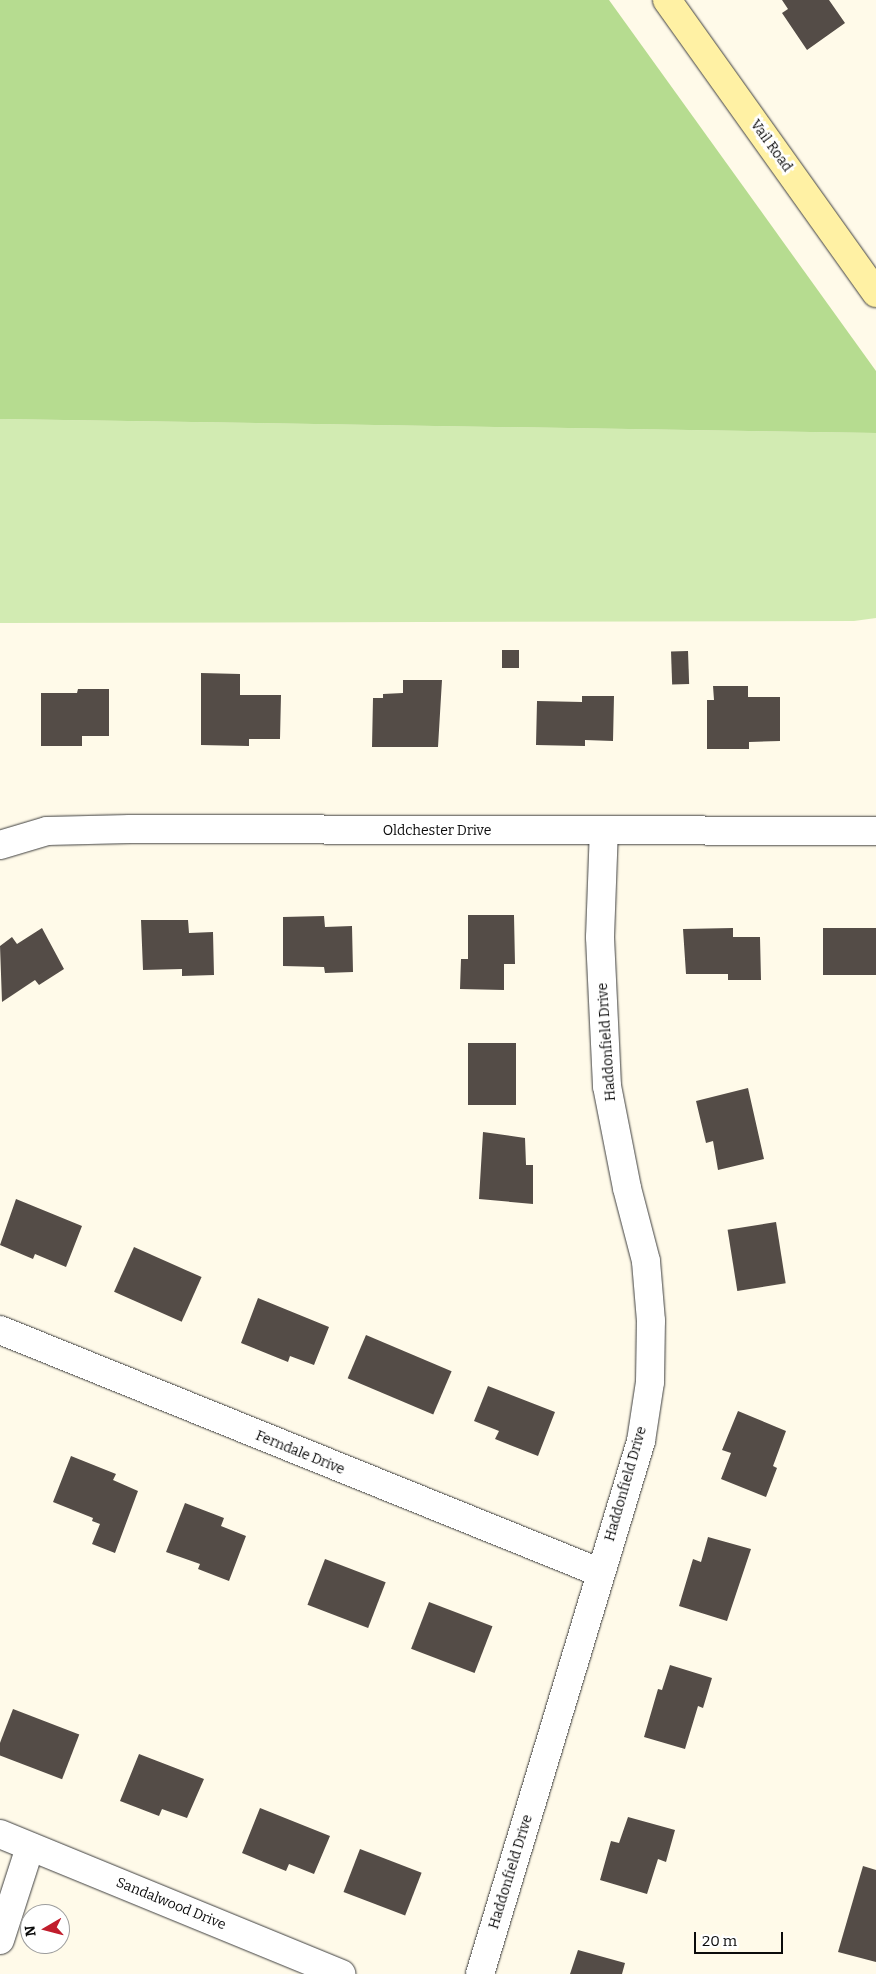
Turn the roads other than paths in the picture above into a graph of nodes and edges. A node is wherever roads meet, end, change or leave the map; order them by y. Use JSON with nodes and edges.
{"nodes":[{"id":1,"x":667,"y":0,"type":"edge"},
{"id":2,"x":876,"y":292,"type":"edge"},
{"id":3,"x":604,"y":830,"type":"junction"},
{"id":4,"x":876,"y":831,"type":"edge"},
{"id":5,"x":0,"y":845,"type":"edge"},
{"id":6,"x":0,"y":1330,"type":"edge"},
{"id":7,"x":601,"y":1573,"type":"junction"},
{"id":8,"x":0,"y":1834,"type":"edge"},
{"id":9,"x":30,"y":1847,"type":"junction"},
{"id":10,"x":0,"y":1940,"type":"edge"},
{"id":11,"x":341,"y":1974,"type":"edge"},
{"id":12,"x":480,"y":1974,"type":"edge"}],
"edges":[{"from":1,"to":2,"type":"street","name":"Vail Road"},
{"from":3,"to":4,"type":"street","name":"Oldchester Drive"},
{"from":3,"to":5,"type":"street","name":"Oldchester Drive"},
{"from":3,"to":7,"type":"street","name":"Haddonfield Drive"},
{"from":6,"to":7,"type":"street","name":"Ferndale Drive"},
{"from":7,"to":12,"type":"street","name":"Haddonfield Drive"},
{"from":8,"to":9,"type":"street","name":"Sandalwood Drive"},
{"from":9,"to":10,"type":"street"},
{"from":9,"to":11,"type":"street","name":"Sandalwood Drive"}]}
